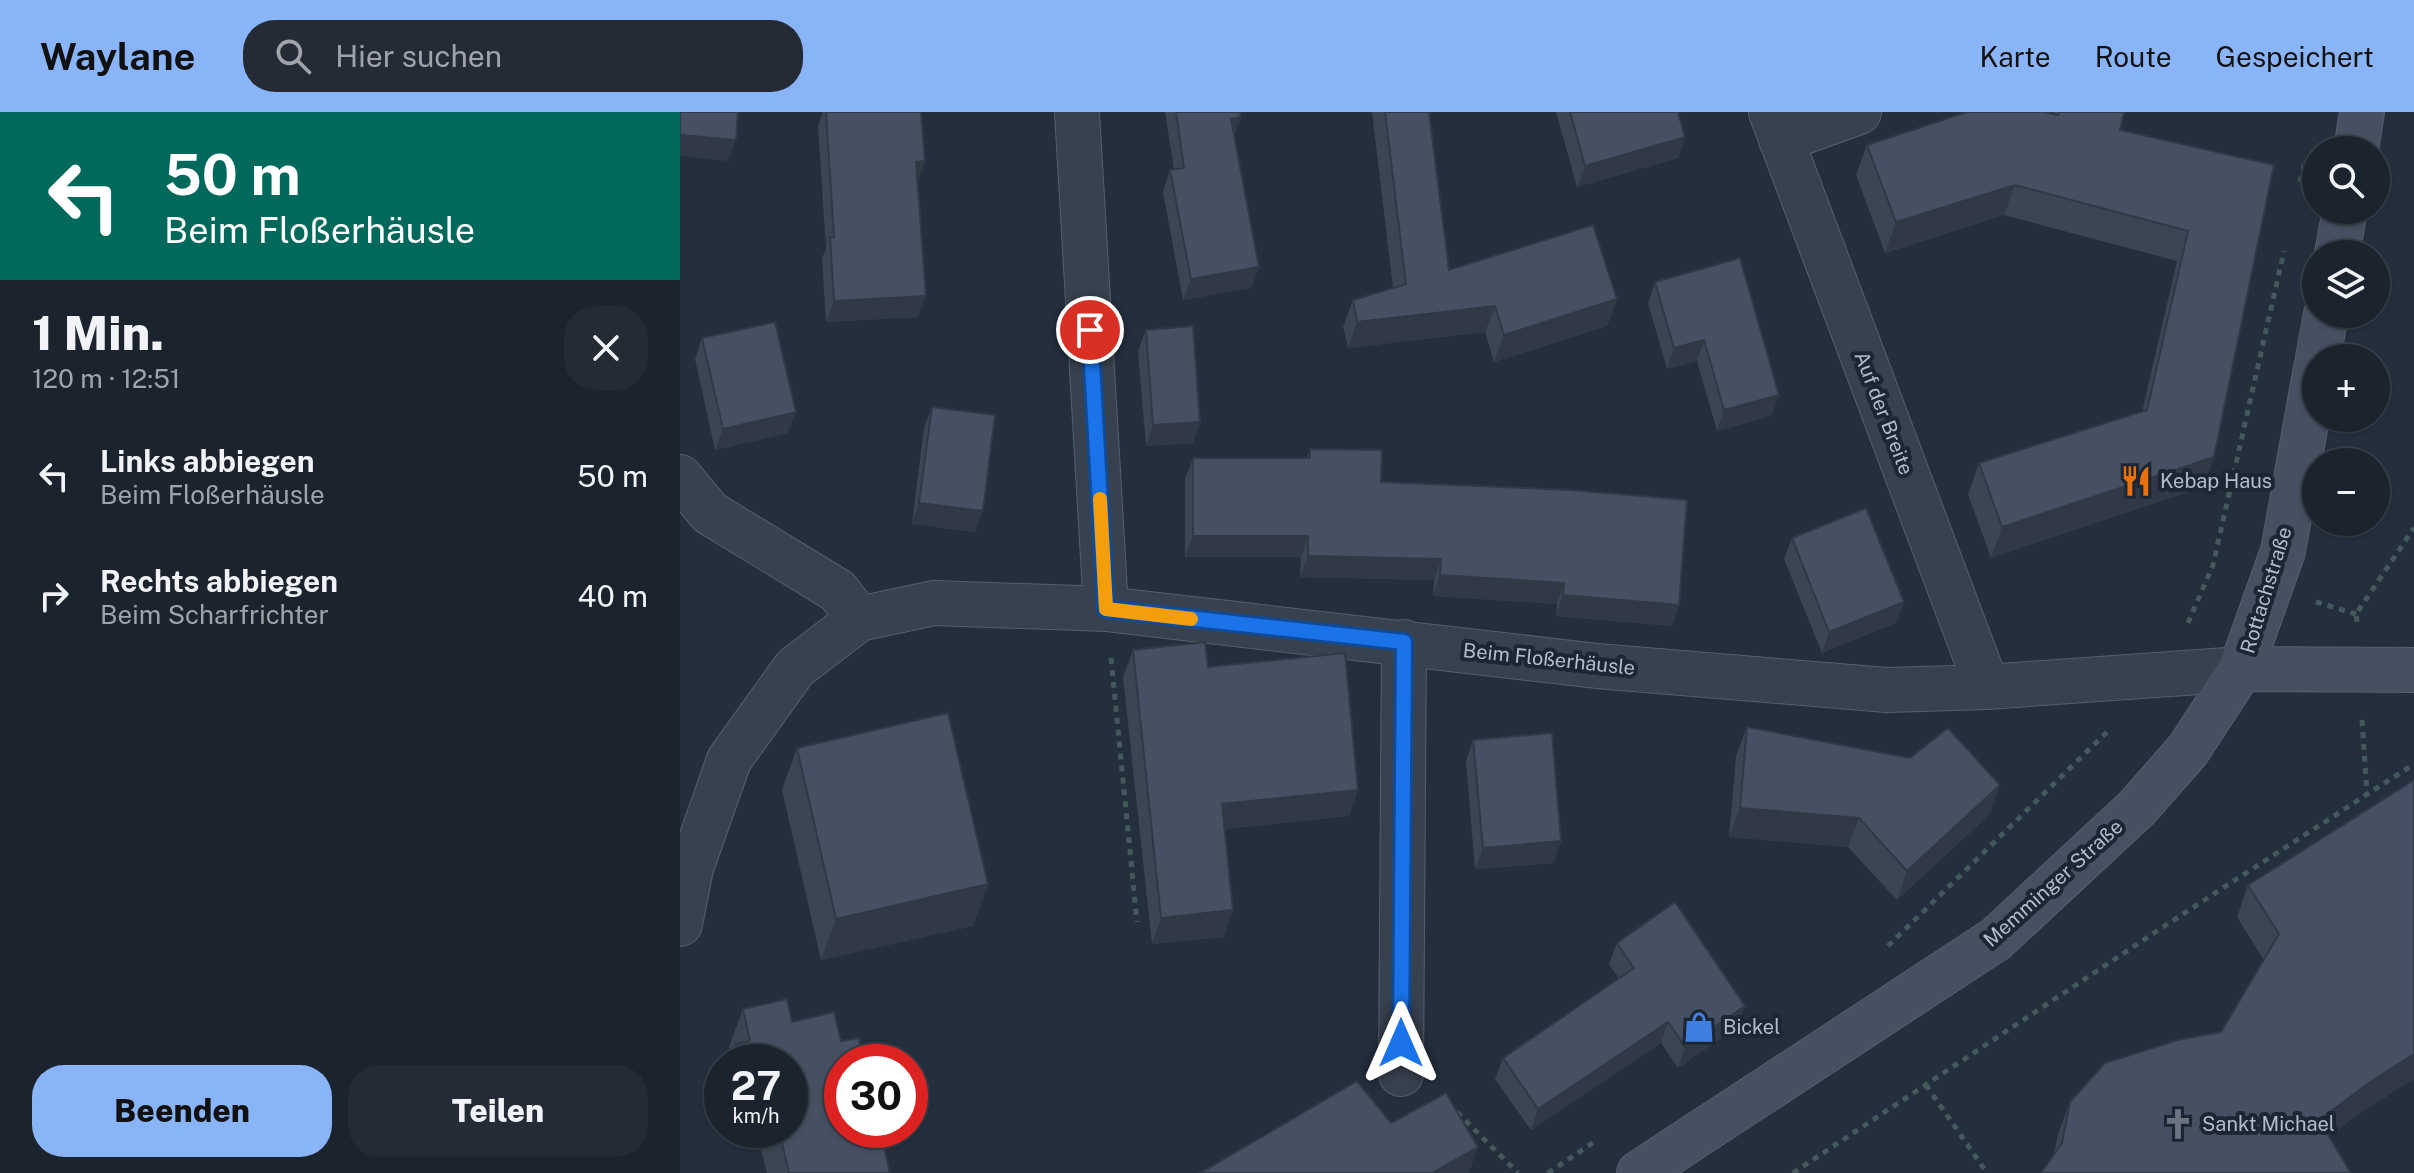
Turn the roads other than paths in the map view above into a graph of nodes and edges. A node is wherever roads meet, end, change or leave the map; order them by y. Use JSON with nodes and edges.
{"nodes":[{"id":1,"x":1077,"y":112,"type":"edge"},
{"id":2,"x":1859,"y":112,"type":"edge"},
{"id":3,"x":2362,"y":112,"type":"edge"},
{"id":4,"x":1776,"y":126,"type":"edge"},
{"id":5,"x":2358,"y":136,"type":"edge"},
{"id":6,"x":2304,"y":432,"type":"edge"},
{"id":7,"x":680,"y":477,"type":"edge"},
{"id":8,"x":1106,"y":609,"type":"junction"},
{"id":9,"x":859,"y":619,"type":"junction"},
{"id":10,"x":1404,"y":642,"type":"junction"},
{"id":11,"x":2241,"y":669,"type":"junction"},
{"id":12,"x":2414,"y":670,"type":"edge"},
{"id":13,"x":1987,"y":687,"type":"junction"},
{"id":14,"x":680,"y":924,"type":"edge"},
{"id":15,"x":1401,"y":1074,"type":"road end"},
{"id":16,"x":1639,"y":1173,"type":"edge"}],
"edges":[{"from":1,"to":8,"type":"street"},
{"from":2,"to":4,"type":"street","name":"Auf der Breite"},
{"from":3,"to":5,"type":"main road"},
{"from":4,"to":13,"type":"street","name":"Auf der Breite"},
{"from":6,"to":11,"type":"main road","name":"Rottachstraße"},
{"from":7,"to":9,"type":"street"},
{"from":8,"to":9,"type":"street","name":"Beim Floßerhäusle"},
{"from":8,"to":10,"type":"street","name":"Beim Floßerhäusle"},
{"from":9,"to":14,"type":"street","name":"Beim Floßerhäusle"},
{"from":10,"to":13,"type":"street","name":"Beim Floßerhäusle"},
{"from":10,"to":15,"type":"street"},
{"from":11,"to":12,"type":"main road"},
{"from":11,"to":13,"type":"street","name":"Beim Floßerhäusle"},
{"from":11,"to":16,"type":"main road","name":"Memminger Straße"}]}
